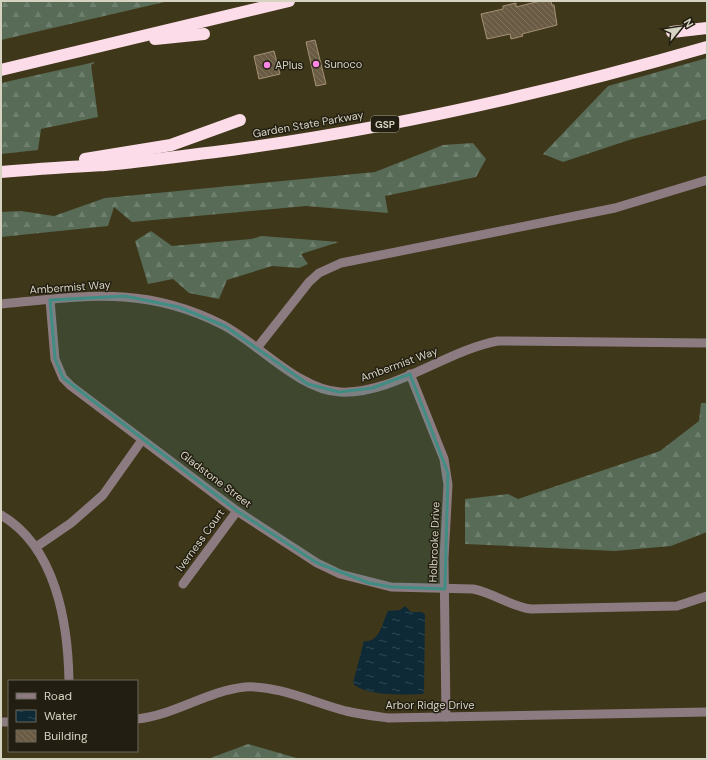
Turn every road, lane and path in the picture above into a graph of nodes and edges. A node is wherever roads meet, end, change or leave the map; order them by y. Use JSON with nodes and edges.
{"nodes":[{"id":1,"x":289,"y":1,"type":"edge"},
{"id":2,"x":707,"y":28,"type":"edge"},
{"id":3,"x":672,"y":32,"type":"dead end"},
{"id":4,"x":204,"y":34,"type":"dead end"},
{"id":5,"x":130,"y":40,"type":"junction"},
{"id":6,"x":707,"y":47,"type":"edge"},
{"id":7,"x":1,"y":70,"type":"edge"},
{"id":8,"x":240,"y":120,"type":"dead end"},
{"id":9,"x":57,"y":167,"type":"junction"},
{"id":10,"x":1,"y":172,"type":"edge"},
{"id":11,"x":707,"y":180,"type":"edge"},
{"id":12,"x":50,"y":300,"type":"junction"},
{"id":13,"x":1,"y":304,"type":"edge"},
{"id":14,"x":707,"y":343,"type":"edge"},
{"id":15,"x":258,"y":348,"type":"junction"},
{"id":16,"x":410,"y":374,"type":"junction"},
{"id":17,"x":142,"y":440,"type":"junction"},
{"id":18,"x":237,"y":511,"type":"junction"},
{"id":19,"x":1,"y":514,"type":"edge"},
{"id":20,"x":36,"y":547,"type":"junction"},
{"id":21,"x":183,"y":584,"type":"dead end"},
{"id":22,"x":444,"y":588,"type":"junction"},
{"id":23,"x":707,"y":596,"type":"edge"},
{"id":24,"x":69,"y":680,"type":"edge"},
{"id":25,"x":707,"y":712,"type":"edge"},
{"id":26,"x":446,"y":717,"type":"junction"},
{"id":27,"x":138,"y":719,"type":"edge"}],
"edges":[{"from":1,"to":5,"type":"highway"},
{"from":2,"to":3,"type":"highway"},
{"from":4,"to":5,"type":"highway"},
{"from":5,"to":7,"type":"highway"},
{"from":6,"to":9,"type":"highway","name":"Garden State Parkway","number":"GSP"},
{"from":8,"to":9,"type":"highway"},
{"from":9,"to":10,"type":"highway","name":"Garden State Parkway","number":"GSP"},
{"from":11,"to":15,"type":"street"},
{"from":12,"to":13,"type":"street","name":"Ambermist Way"},
{"from":12,"to":15,"type":"street","name":"Ambermist Way"},
{"from":12,"to":17,"type":"street","name":"Gladstone Street"},
{"from":14,"to":16,"type":"street","name":"Ambermist Way"},
{"from":15,"to":16,"type":"street","name":"Ambermist Way"},
{"from":16,"to":22,"type":"street","name":"Holbrooke Drive"},
{"from":17,"to":18,"type":"street","name":"Gladstone Street"},
{"from":17,"to":20,"type":"street"},
{"from":18,"to":21,"type":"street","name":"Iverness Court"},
{"from":18,"to":22,"type":"street","name":"Gladstone Street"},
{"from":19,"to":20,"type":"street"},
{"from":20,"to":24,"type":"street"},
{"from":22,"to":23,"type":"street"},
{"from":22,"to":26,"type":"street","name":"Holbrooke Drive"},
{"from":25,"to":26,"type":"street","name":"Arbor Ridge Drive"},
{"from":26,"to":27,"type":"street","name":"Arbor Ridge Drive"}]}
